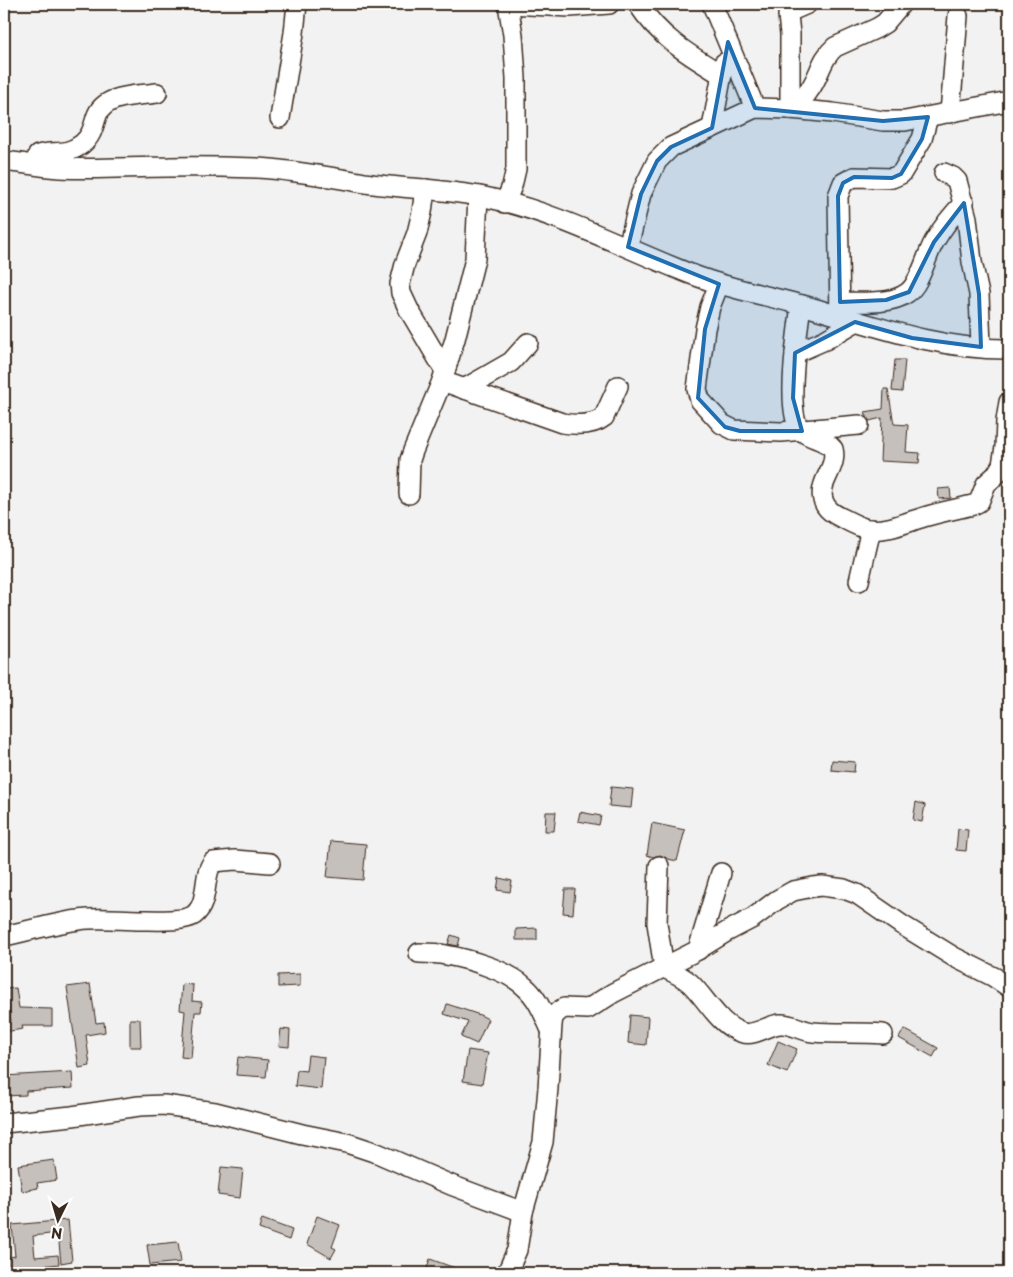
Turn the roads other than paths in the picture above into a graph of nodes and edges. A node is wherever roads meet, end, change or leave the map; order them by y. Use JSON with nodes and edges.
{"nodes":[{"id":1,"x":297,"y":4,"type":"edge"},
{"id":2,"x":508,"y":4,"type":"edge"},
{"id":3,"x":609,"y":4,"type":"edge"},
{"id":4,"x":638,"y":4,"type":"edge"},
{"id":5,"x":712,"y":4,"type":"edge"},
{"id":6,"x":807,"y":4,"type":"edge"},
{"id":7,"x":901,"y":4,"type":"edge"},
{"id":8,"x":958,"y":16,"type":"dead end"},
{"id":9,"x":728,"y":42,"type":"junction"},
{"id":10,"x":722,"y":75,"type":"junction"},
{"id":11,"x":157,"y":93,"type":"dead end"},
{"id":12,"x":1009,"y":101,"type":"edge"},
{"id":13,"x":755,"y":108,"type":"junction"},
{"id":14,"x":790,"y":109,"type":"junction"},
{"id":15,"x":950,"y":113,"type":"junction"},
{"id":16,"x":928,"y":117,"type":"junction"},
{"id":17,"x":280,"y":118,"type":"dead end"},
{"id":18,"x":712,"y":128,"type":"junction"},
{"id":19,"x":4,"y":162,"type":"edge"},
{"id":20,"x":34,"y":165,"type":"junction"},
{"id":21,"x":944,"y":173,"type":"dead end"},
{"id":22,"x":425,"y":189,"type":"junction"},
{"id":23,"x":478,"y":196,"type":"junction"},
{"id":24,"x":505,"y":203,"type":"junction"},
{"id":25,"x":964,"y":203,"type":"junction"},
{"id":26,"x":628,"y":247,"type":"junction"},
{"id":27,"x":719,"y":284,"type":"junction"},
{"id":28,"x":801,"y":305,"type":"junction"},
{"id":29,"x":845,"y":314,"type":"junction"},
{"id":30,"x":528,"y":344,"type":"dead end"},
{"id":31,"x":981,"y":347,"type":"junction"},
{"id":32,"x":795,"y":353,"type":"junction"},
{"id":33,"x":1007,"y":353,"type":"edge"},
{"id":34,"x":443,"y":376,"type":"junction"},
{"id":35,"x":618,"y":386,"type":"dead end"},
{"id":36,"x":464,"y":389,"type":"junction"},
{"id":37,"x":1009,"y":402,"type":"edge"},
{"id":38,"x":859,"y":425,"type":"dead end"},
{"id":39,"x":802,"y":431,"type":"junction"},
{"id":40,"x":409,"y":494,"type":"dead end"},
{"id":41,"x":871,"y":529,"type":"junction"},
{"id":42,"x":860,"y":581,"type":"dead end"},
{"id":43,"x":270,"y":863,"type":"dead end"},
{"id":44,"x":659,"y":866,"type":"dead end"},
{"id":45,"x":721,"y":873,"type":"dead end"},
{"id":46,"x":4,"y":936,"type":"edge"},
{"id":47,"x":698,"y":950,"type":"junction"},
{"id":48,"x":419,"y":953,"type":"dead end"},
{"id":49,"x":664,"y":968,"type":"junction"},
{"id":50,"x":1009,"y":987,"type":"edge"},
{"id":51,"x":551,"y":1030,"type":"junction"},
{"id":52,"x":883,"y":1034,"type":"dead end"},
{"id":53,"x":4,"y":1124,"type":"edge"},
{"id":54,"x":523,"y":1212,"type":"junction"},
{"id":55,"x":508,"y":1273,"type":"edge"}],
"edges":[{"from":1,"to":17,"type":"street"},
{"from":2,"to":3,"type":"street"},
{"from":2,"to":24,"type":"street"},
{"from":4,"to":10,"type":"street"},
{"from":5,"to":9,"type":"street"},
{"from":6,"to":14,"type":"street"},
{"from":7,"to":14,"type":"street"},
{"from":8,"to":15,"type":"street"},
{"from":9,"to":10,"type":"street"},
{"from":9,"to":13,"type":"street"},
{"from":10,"to":18,"type":"street"},
{"from":11,"to":20,"type":"street"},
{"from":12,"to":15,"type":"street"},
{"from":13,"to":14,"type":"street"},
{"from":13,"to":18,"type":"street"},
{"from":14,"to":16,"type":"street"},
{"from":15,"to":16,"type":"street"},
{"from":16,"to":29,"type":"street"},
{"from":18,"to":26,"type":"street"},
{"from":19,"to":20,"type":"street"},
{"from":20,"to":22,"type":"street"},
{"from":21,"to":25,"type":"street"},
{"from":22,"to":23,"type":"street"},
{"from":22,"to":34,"type":"street"},
{"from":23,"to":24,"type":"street"},
{"from":23,"to":34,"type":"street"},
{"from":24,"to":26,"type":"street"},
{"from":25,"to":29,"type":"street"},
{"from":25,"to":31,"type":"street"},
{"from":26,"to":27,"type":"street"},
{"from":27,"to":28,"type":"street"},
{"from":27,"to":39,"type":"street"},
{"from":28,"to":29,"type":"street"},
{"from":28,"to":32,"type":"street"},
{"from":29,"to":31,"type":"street"},
{"from":29,"to":32,"type":"street"},
{"from":30,"to":36,"type":"street"},
{"from":31,"to":33,"type":"street"},
{"from":32,"to":39,"type":"street"},
{"from":34,"to":36,"type":"street"},
{"from":34,"to":40,"type":"street"},
{"from":35,"to":36,"type":"street"},
{"from":37,"to":41,"type":"street"},
{"from":38,"to":39,"type":"street"},
{"from":39,"to":41,"type":"street"},
{"from":41,"to":42,"type":"street"},
{"from":43,"to":46,"type":"street"},
{"from":44,"to":49,"type":"street"},
{"from":45,"to":47,"type":"street"},
{"from":47,"to":49,"type":"street"},
{"from":47,"to":50,"type":"street"},
{"from":48,"to":51,"type":"street"},
{"from":49,"to":51,"type":"street"},
{"from":49,"to":52,"type":"street"},
{"from":51,"to":54,"type":"street"},
{"from":53,"to":54,"type":"street"},
{"from":54,"to":55,"type":"street"}]}
